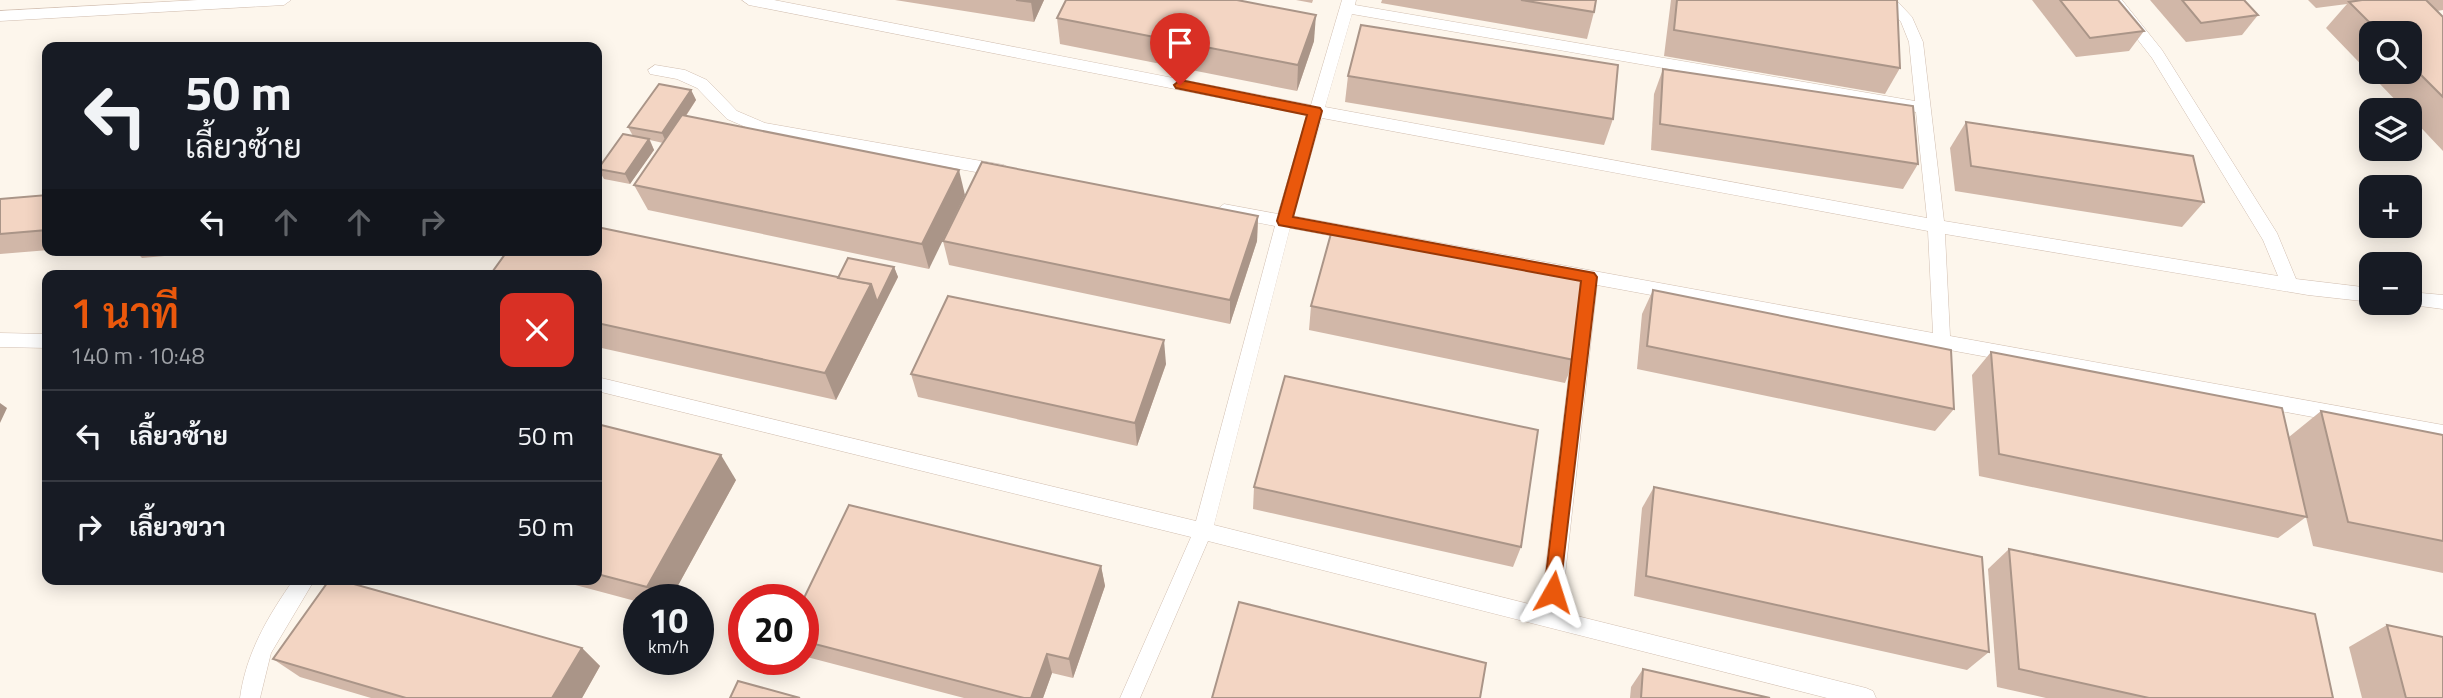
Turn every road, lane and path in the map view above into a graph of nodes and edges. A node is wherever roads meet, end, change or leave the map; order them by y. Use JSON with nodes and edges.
{"nodes":[{"id":1,"x":284,"y":0,"type":"edge"},
{"id":2,"x":749,"y":0,"type":"edge"},
{"id":3,"x":1888,"y":0,"type":"edge"},
{"id":4,"x":2114,"y":0,"type":"edge"},
{"id":5,"x":1348,"y":4,"type":"edge"},
{"id":6,"x":0,"y":16,"type":"edge"},
{"id":7,"x":655,"y":70,"type":"dead end"},
{"id":8,"x":1923,"y":107,"type":"junction"},
{"id":9,"x":1315,"y":111,"type":"junction"},
{"id":10,"x":1023,"y":174,"type":"edge"},
{"id":11,"x":1202,"y":206,"type":"edge"},
{"id":12,"x":1284,"y":221,"type":"junction"},
{"id":13,"x":1936,"y":226,"type":"junction"},
{"id":14,"x":1589,"y":277,"type":"junction"},
{"id":15,"x":2289,"y":284,"type":"junction"},
{"id":16,"x":2359,"y":293,"type":"edge"},
{"id":17,"x":2422,"y":300,"type":"edge"},
{"id":18,"x":2443,"y":302,"type":"edge"},
{"id":19,"x":0,"y":340,"type":"edge"},
{"id":20,"x":42,"y":341,"type":"edge"},
{"id":21,"x":1942,"y":342,"type":"junction"},
{"id":22,"x":602,"y":385,"type":"edge"},
{"id":23,"x":2443,"y":433,"type":"edge"},
{"id":24,"x":1203,"y":531,"type":"junction"},
{"id":25,"x":301,"y":585,"type":"edge"},
{"id":26,"x":1550,"y":618,"type":"junction"},
{"id":27,"x":250,"y":698,"type":"edge"},
{"id":28,"x":1130,"y":698,"type":"edge"},
{"id":29,"x":1866,"y":698,"type":"edge"}],
"edges":[{"from":1,"to":6,"type":"lane"},
{"from":2,"to":9,"type":"lane"},
{"from":3,"to":8,"type":"lane"},
{"from":4,"to":15,"type":"lane"},
{"from":5,"to":8,"type":"lane"},
{"from":5,"to":9,"type":"lane"},
{"from":7,"to":10,"type":"lane"},
{"from":8,"to":13,"type":"lane"},
{"from":9,"to":12,"type":"lane"},
{"from":9,"to":13,"type":"lane"},
{"from":11,"to":12,"type":"lane"},
{"from":12,"to":14,"type":"lane"},
{"from":12,"to":24,"type":"lane"},
{"from":13,"to":15,"type":"lane"},
{"from":13,"to":21,"type":"lane"},
{"from":14,"to":21,"type":"lane"},
{"from":14,"to":26,"type":"lane"},
{"from":15,"to":16,"type":"lane"},
{"from":17,"to":18,"type":"lane"},
{"from":19,"to":20,"type":"lane"},
{"from":21,"to":23,"type":"lane"},
{"from":22,"to":24,"type":"lane"},
{"from":24,"to":26,"type":"lane"},
{"from":24,"to":28,"type":"lane"},
{"from":25,"to":27,"type":"lane"},
{"from":26,"to":29,"type":"lane"}]}
